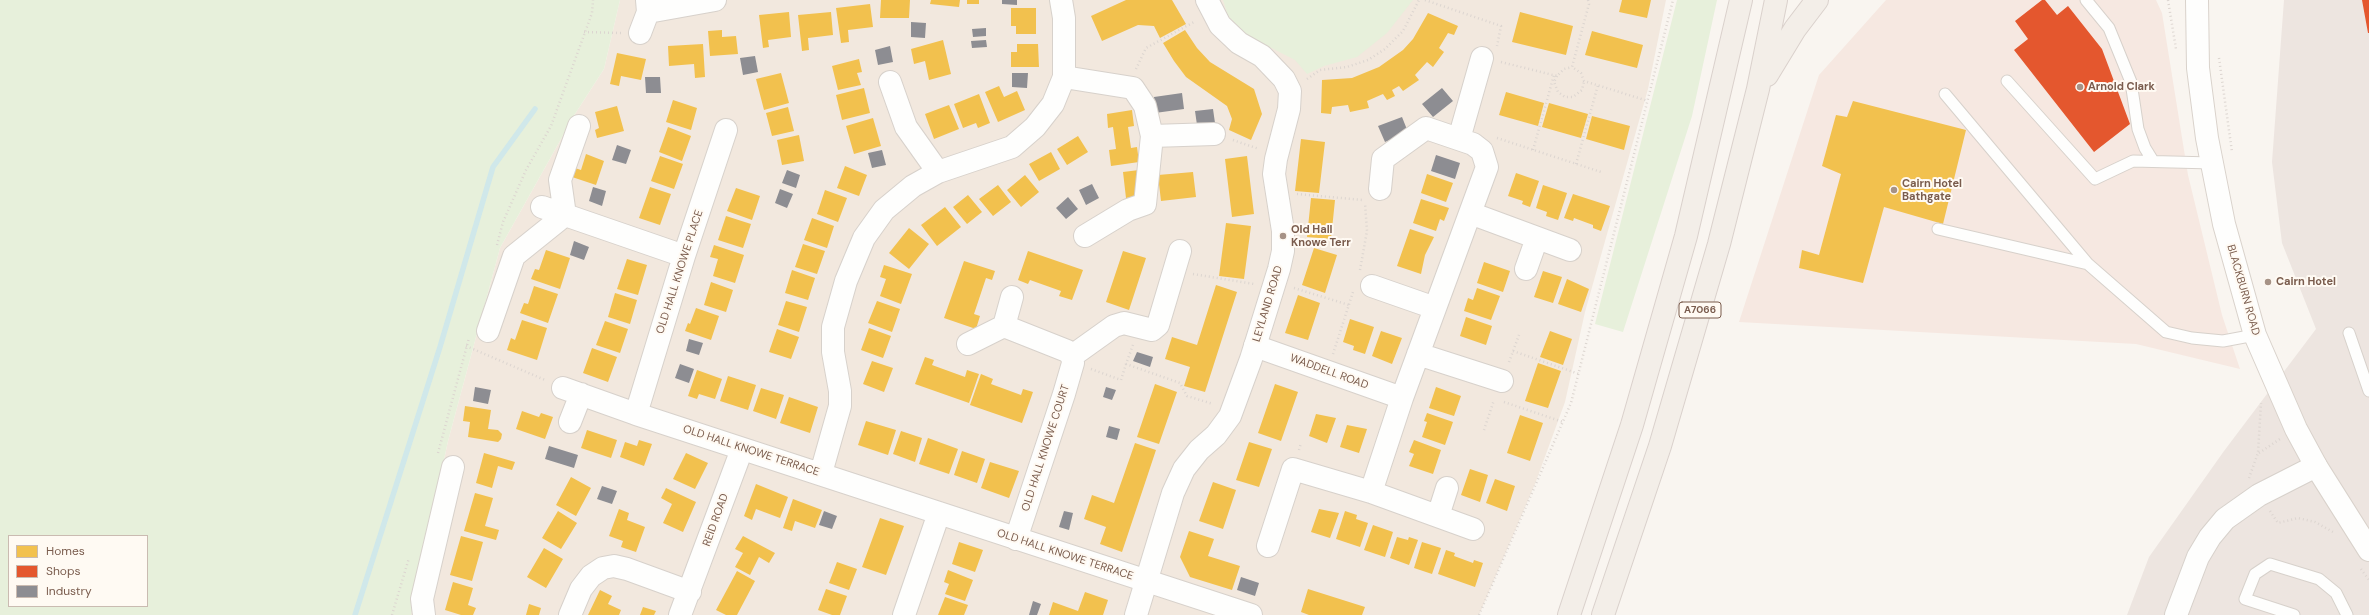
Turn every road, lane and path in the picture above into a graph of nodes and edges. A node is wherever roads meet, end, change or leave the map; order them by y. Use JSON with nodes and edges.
{"nodes":[{"id":1,"x":715,"y":0,"type":"edge"},
{"id":2,"x":1061,"y":0,"type":"edge"},
{"id":3,"x":1207,"y":0,"type":"edge"},
{"id":4,"x":1419,"y":0,"type":"edge"},
{"id":5,"x":1425,"y":0,"type":"edge"},
{"id":6,"x":1588,"y":0,"type":"edge"},
{"id":7,"x":1673,"y":0,"type":"edge"},
{"id":8,"x":1741,"y":0,"type":"edge"},
{"id":9,"x":1776,"y":0,"type":"edge"},
{"id":10,"x":1817,"y":0,"type":"edge"},
{"id":11,"x":2086,"y":0,"type":"edge"},
{"id":12,"x":2195,"y":2,"type":"edge"},
{"id":13,"x":647,"y":6,"type":"edge"},
{"id":14,"x":1194,"y":22,"type":"dead end"},
{"id":15,"x":584,"y":32,"type":"dead end"},
{"id":16,"x":640,"y":33,"type":"joint"},
{"id":17,"x":2219,"y":53,"type":"dead end"},
{"id":18,"x":1492,"y":58,"type":"junction"},
{"id":19,"x":1572,"y":68,"type":"junction"},
{"id":20,"x":1555,"y":75,"type":"junction"},
{"id":21,"x":1064,"y":77,"type":"junction"},
{"id":22,"x":2006,"y":81,"type":"dead end"},
{"id":23,"x":890,"y":82,"type":"dead end"},
{"id":24,"x":1584,"y":82,"type":"junction"},
{"id":25,"x":1598,"y":85,"type":"junction"},
{"id":26,"x":1128,"y":87,"type":"junction"},
{"id":27,"x":1758,"y":90,"type":"junction"},
{"id":28,"x":1290,"y":91,"type":"junction"},
{"id":29,"x":1945,"y":94,"type":"dead end"},
{"id":30,"x":1648,"y":101,"type":"junction"},
{"id":31,"x":579,"y":126,"type":"dead end"},
{"id":32,"x":726,"y":130,"type":"dead end"},
{"id":33,"x":1214,"y":134,"type":"joint"},
{"id":34,"x":1152,"y":136,"type":"junction"},
{"id":35,"x":1459,"y":139,"type":"junction"},
{"id":36,"x":1533,"y":150,"type":"junction"},
{"id":37,"x":1482,"y":151,"type":"junction"},
{"id":38,"x":1277,"y":156,"type":"junction"},
{"id":39,"x":2222,"y":160,"type":"junction"},
{"id":40,"x":2153,"y":161,"type":"junction"},
{"id":41,"x":1576,"y":164,"type":"junction"},
{"id":42,"x":938,"y":172,"type":"junction"},
{"id":43,"x":1601,"y":172,"type":"dead end"},
{"id":44,"x":1380,"y":189,"type":"dead end"},
{"id":45,"x":1278,"y":193,"type":"junction"},
{"id":46,"x":542,"y":207,"type":"dead end"},
{"id":47,"x":1470,"y":214,"type":"junction"},
{"id":48,"x":565,"y":215,"type":"junction"},
{"id":49,"x":1938,"y":229,"type":"dead end"},
{"id":50,"x":1085,"y":236,"type":"dead end"},
{"id":51,"x":1536,"y":238,"type":"junction"},
{"id":52,"x":1570,"y":250,"type":"dead end"},
{"id":53,"x":684,"y":256,"type":"junction"},
{"id":54,"x":1177,"y":261,"type":"joint"},
{"id":55,"x":2088,"y":264,"type":"junction"},
{"id":56,"x":1526,"y":269,"type":"dead end"},
{"id":57,"x":1362,"y":282,"type":"junction"},
{"id":58,"x":1274,"y":285,"type":"junction"},
{"id":59,"x":1012,"y":297,"type":"dead end"},
{"id":60,"x":1349,"y":305,"type":"junction"},
{"id":61,"x":1435,"y":308,"type":"junction"},
{"id":62,"x":1004,"y":326,"type":"junction"},
{"id":63,"x":1138,"y":328,"type":"junction"},
{"id":64,"x":488,"y":331,"type":"dead end"},
{"id":65,"x":2349,"y":333,"type":"dead end"},
{"id":66,"x":2255,"y":335,"type":"junction"},
{"id":67,"x":968,"y":344,"type":"dead end"},
{"id":68,"x":466,"y":346,"type":"dead end"},
{"id":69,"x":1256,"y":346,"type":"junction"},
{"id":70,"x":1513,"y":351,"type":"dead end"},
{"id":71,"x":1418,"y":354,"type":"junction"},
{"id":72,"x":1073,"y":360,"type":"junction"},
{"id":73,"x":1126,"y":364,"type":"junction"},
{"id":74,"x":1327,"y":371,"type":"junction"},
{"id":75,"x":1579,"y":374,"type":"junction"},
{"id":76,"x":1498,"y":390,"type":"joint"},
{"id":77,"x":572,"y":391,"type":"junction"},
{"id":78,"x":2369,"y":391,"type":"edge"},
{"id":79,"x":1402,"y":398,"type":"junction"},
{"id":80,"x":1232,"y":410,"type":"junction"},
{"id":81,"x":636,"y":414,"type":"junction"},
{"id":82,"x":570,"y":422,"type":"dead end"},
{"id":83,"x":1484,"y":430,"type":"dead end"},
{"id":84,"x":742,"y":449,"type":"junction"},
{"id":85,"x":2258,"y":453,"type":"dead end"},
{"id":86,"x":2316,"y":466,"type":"junction"},
{"id":87,"x":453,"y":467,"type":"dead end"},
{"id":88,"x":821,"y":473,"type":"junction"},
{"id":89,"x":1447,"y":488,"type":"dead end"},
{"id":90,"x":1371,"y":492,"type":"junction"},
{"id":91,"x":2259,"y":496,"type":"junction"},
{"id":92,"x":939,"y":513,"type":"junction"},
{"id":93,"x":1438,"y":516,"type":"junction"},
{"id":94,"x":1473,"y":529,"type":"dead end"},
{"id":95,"x":2336,"y":536,"type":"dead end"},
{"id":96,"x":1016,"y":539,"type":"junction"},
{"id":97,"x":1268,"y":546,"type":"dead end"},
{"id":98,"x":2363,"y":557,"type":"edge"},
{"id":99,"x":2369,"y":580,"type":"edge"},
{"id":100,"x":1145,"y":582,"type":"junction"},
{"id":101,"x":690,"y":592,"type":"junction"},
{"id":102,"x":424,"y":615,"type":"edge"},
{"id":103,"x":570,"y":615,"type":"edge"},
{"id":104,"x":680,"y":615,"type":"edge"},
{"id":105,"x":904,"y":615,"type":"edge"},
{"id":106,"x":1136,"y":615,"type":"edge"},
{"id":107,"x":1251,"y":615,"type":"edge"},
{"id":108,"x":1479,"y":615,"type":"edge"},
{"id":109,"x":1568,"y":615,"type":"edge"},
{"id":110,"x":1603,"y":615,"type":"edge"},
{"id":111,"x":2176,"y":615,"type":"edge"},
{"id":112,"x":2294,"y":615,"type":"edge"},
{"id":113,"x":2347,"y":615,"type":"edge"}],
"edges":[{"from":1,"to":13,"type":"street"},
{"from":2,"to":21,"type":"street"},
{"from":3,"to":28,"type":"street"},
{"from":4,"to":28,"type":"path"},
{"from":5,"to":18,"type":"path"},
{"from":6,"to":19,"type":"path"},
{"from":7,"to":30,"type":"path"},
{"from":8,"to":109,"type":"main road","number":"A7066"},
{"from":9,"to":27,"type":"main road","number":"A7066"},
{"from":10,"to":27,"type":"main road","number":"A7066"},
{"from":11,"to":40,"type":"lane"},
{"from":12,"to":39,"type":"street","name":"BLACKBURN ROAD"},
{"from":13,"to":16,"type":"street"},
{"from":14,"to":26,"type":"path"},
{"from":15,"to":16,"type":"path"},
{"from":17,"to":39,"type":"path"},
{"from":18,"to":20,"type":"path"},
{"from":18,"to":35,"type":"street"},
{"from":19,"to":20,"type":"path"},
{"from":19,"to":24,"type":"path"},
{"from":20,"to":24,"type":"path"},
{"from":20,"to":36,"type":"path"},
{"from":21,"to":26,"type":"street"},
{"from":21,"to":42,"type":"street"},
{"from":22,"to":40,"type":"lane"},
{"from":23,"to":42,"type":"street"},
{"from":24,"to":25,"type":"path"},
{"from":25,"to":30,"type":"path"},
{"from":25,"to":41,"type":"path"},
{"from":26,"to":34,"type":"street"},
{"from":27,"to":110,"type":"main road","number":"A7066"},
{"from":28,"to":38,"type":"street","name":"LEYLAND ROAD"},
{"from":29,"to":55,"type":"lane"},
{"from":30,"to":75,"type":"path"},
{"from":31,"to":48,"type":"street"},
{"from":32,"to":53,"type":"street","name":"OLD HALL KNOWE PLACE"},
{"from":33,"to":34,"type":"street"},
{"from":33,"to":38,"type":"path"},
{"from":34,"to":50,"type":"street"},
{"from":35,"to":37,"type":"street"},
{"from":35,"to":44,"type":"street"},
{"from":36,"to":37,"type":"path"},
{"from":36,"to":41,"type":"path"},
{"from":37,"to":47,"type":"street"},
{"from":38,"to":45,"type":"street","name":"LEYLAND ROAD"},
{"from":39,"to":40,"type":"lane"},
{"from":39,"to":66,"type":"street","name":"BLACKBURN ROAD"},
{"from":41,"to":43,"type":"path"},
{"from":42,"to":88,"type":"street"},
{"from":45,"to":57,"type":"path"},
{"from":45,"to":58,"type":"street","name":"LEYLAND ROAD"},
{"from":46,"to":48,"type":"street"},
{"from":47,"to":51,"type":"street"},
{"from":47,"to":61,"type":"street"},
{"from":48,"to":53,"type":"street"},
{"from":48,"to":64,"type":"street"},
{"from":49,"to":55,"type":"lane"},
{"from":51,"to":52,"type":"street"},
{"from":51,"to":56,"type":"street"},
{"from":53,"to":81,"type":"street","name":"OLD HALL KNOWE PLACE"},
{"from":54,"to":58,"type":"path"},
{"from":54,"to":63,"type":"street"},
{"from":55,"to":66,"type":"lane"},
{"from":57,"to":60,"type":"path"},
{"from":57,"to":61,"type":"street"},
{"from":58,"to":60,"type":"path"},
{"from":58,"to":69,"type":"street","name":"LEYLAND ROAD"},
{"from":59,"to":62,"type":"street"},
{"from":60,"to":74,"type":"path"},
{"from":61,"to":71,"type":"street"},
{"from":62,"to":67,"type":"street"},
{"from":62,"to":72,"type":"street"},
{"from":63,"to":72,"type":"street"},
{"from":63,"to":73,"type":"path"},
{"from":65,"to":78,"type":"lane"},
{"from":66,"to":86,"type":"street","name":"BLACKBURN ROAD"},
{"from":68,"to":77,"type":"path"},
{"from":69,"to":74,"type":"street","name":"WADDELL ROAD"},
{"from":69,"to":80,"type":"street","name":"LEYLAND ROAD"},
{"from":70,"to":75,"type":"path"},
{"from":71,"to":76,"type":"street"},
{"from":71,"to":79,"type":"street"},
{"from":72,"to":73,"type":"path"},
{"from":72,"to":96,"type":"street","name":"OLD HALL KNOWE COURT"},
{"from":73,"to":80,"type":"path"},
{"from":74,"to":79,"type":"street","name":"WADDELL ROAD"},
{"from":75,"to":108,"type":"path"},
{"from":76,"to":83,"type":"path"},
{"from":77,"to":81,"type":"street","name":"OLD HALL KNOWE TERRACE"},
{"from":77,"to":82,"type":"street"},
{"from":79,"to":90,"type":"street"},
{"from":80,"to":100,"type":"street","name":"LEYLAND ROAD"},
{"from":81,"to":84,"type":"street","name":"OLD HALL KNOWE TERRACE"},
{"from":84,"to":88,"type":"street","name":"OLD HALL KNOWE TERRACE"},
{"from":84,"to":101,"type":"street","name":"REID ROAD"},
{"from":85,"to":91,"type":"path"},
{"from":86,"to":91,"type":"street"},
{"from":86,"to":98,"type":"street","name":"BLACKBURN ROAD"},
{"from":87,"to":102,"type":"street"},
{"from":88,"to":92,"type":"street","name":"OLD HALL KNOWE TERRACE"},
{"from":89,"to":93,"type":"street"},
{"from":90,"to":93,"type":"street"},
{"from":90,"to":97,"type":"street"},
{"from":91,"to":95,"type":"path"},
{"from":91,"to":111,"type":"street"},
{"from":92,"to":96,"type":"street","name":"OLD HALL KNOWE TERRACE"},
{"from":92,"to":105,"type":"street"},
{"from":93,"to":94,"type":"street"},
{"from":96,"to":100,"type":"street","name":"OLD HALL KNOWE TERRACE"},
{"from":98,"to":99,"type":"path"},
{"from":100,"to":106,"type":"street","name":"LEYLAND ROAD"},
{"from":100,"to":107,"type":"street","name":"OLD HALL KNOWE TERRACE"},
{"from":101,"to":103,"type":"street"},
{"from":101,"to":104,"type":"street","name":"REID ROAD"},
{"from":112,"to":113,"type":"lane"}]}
